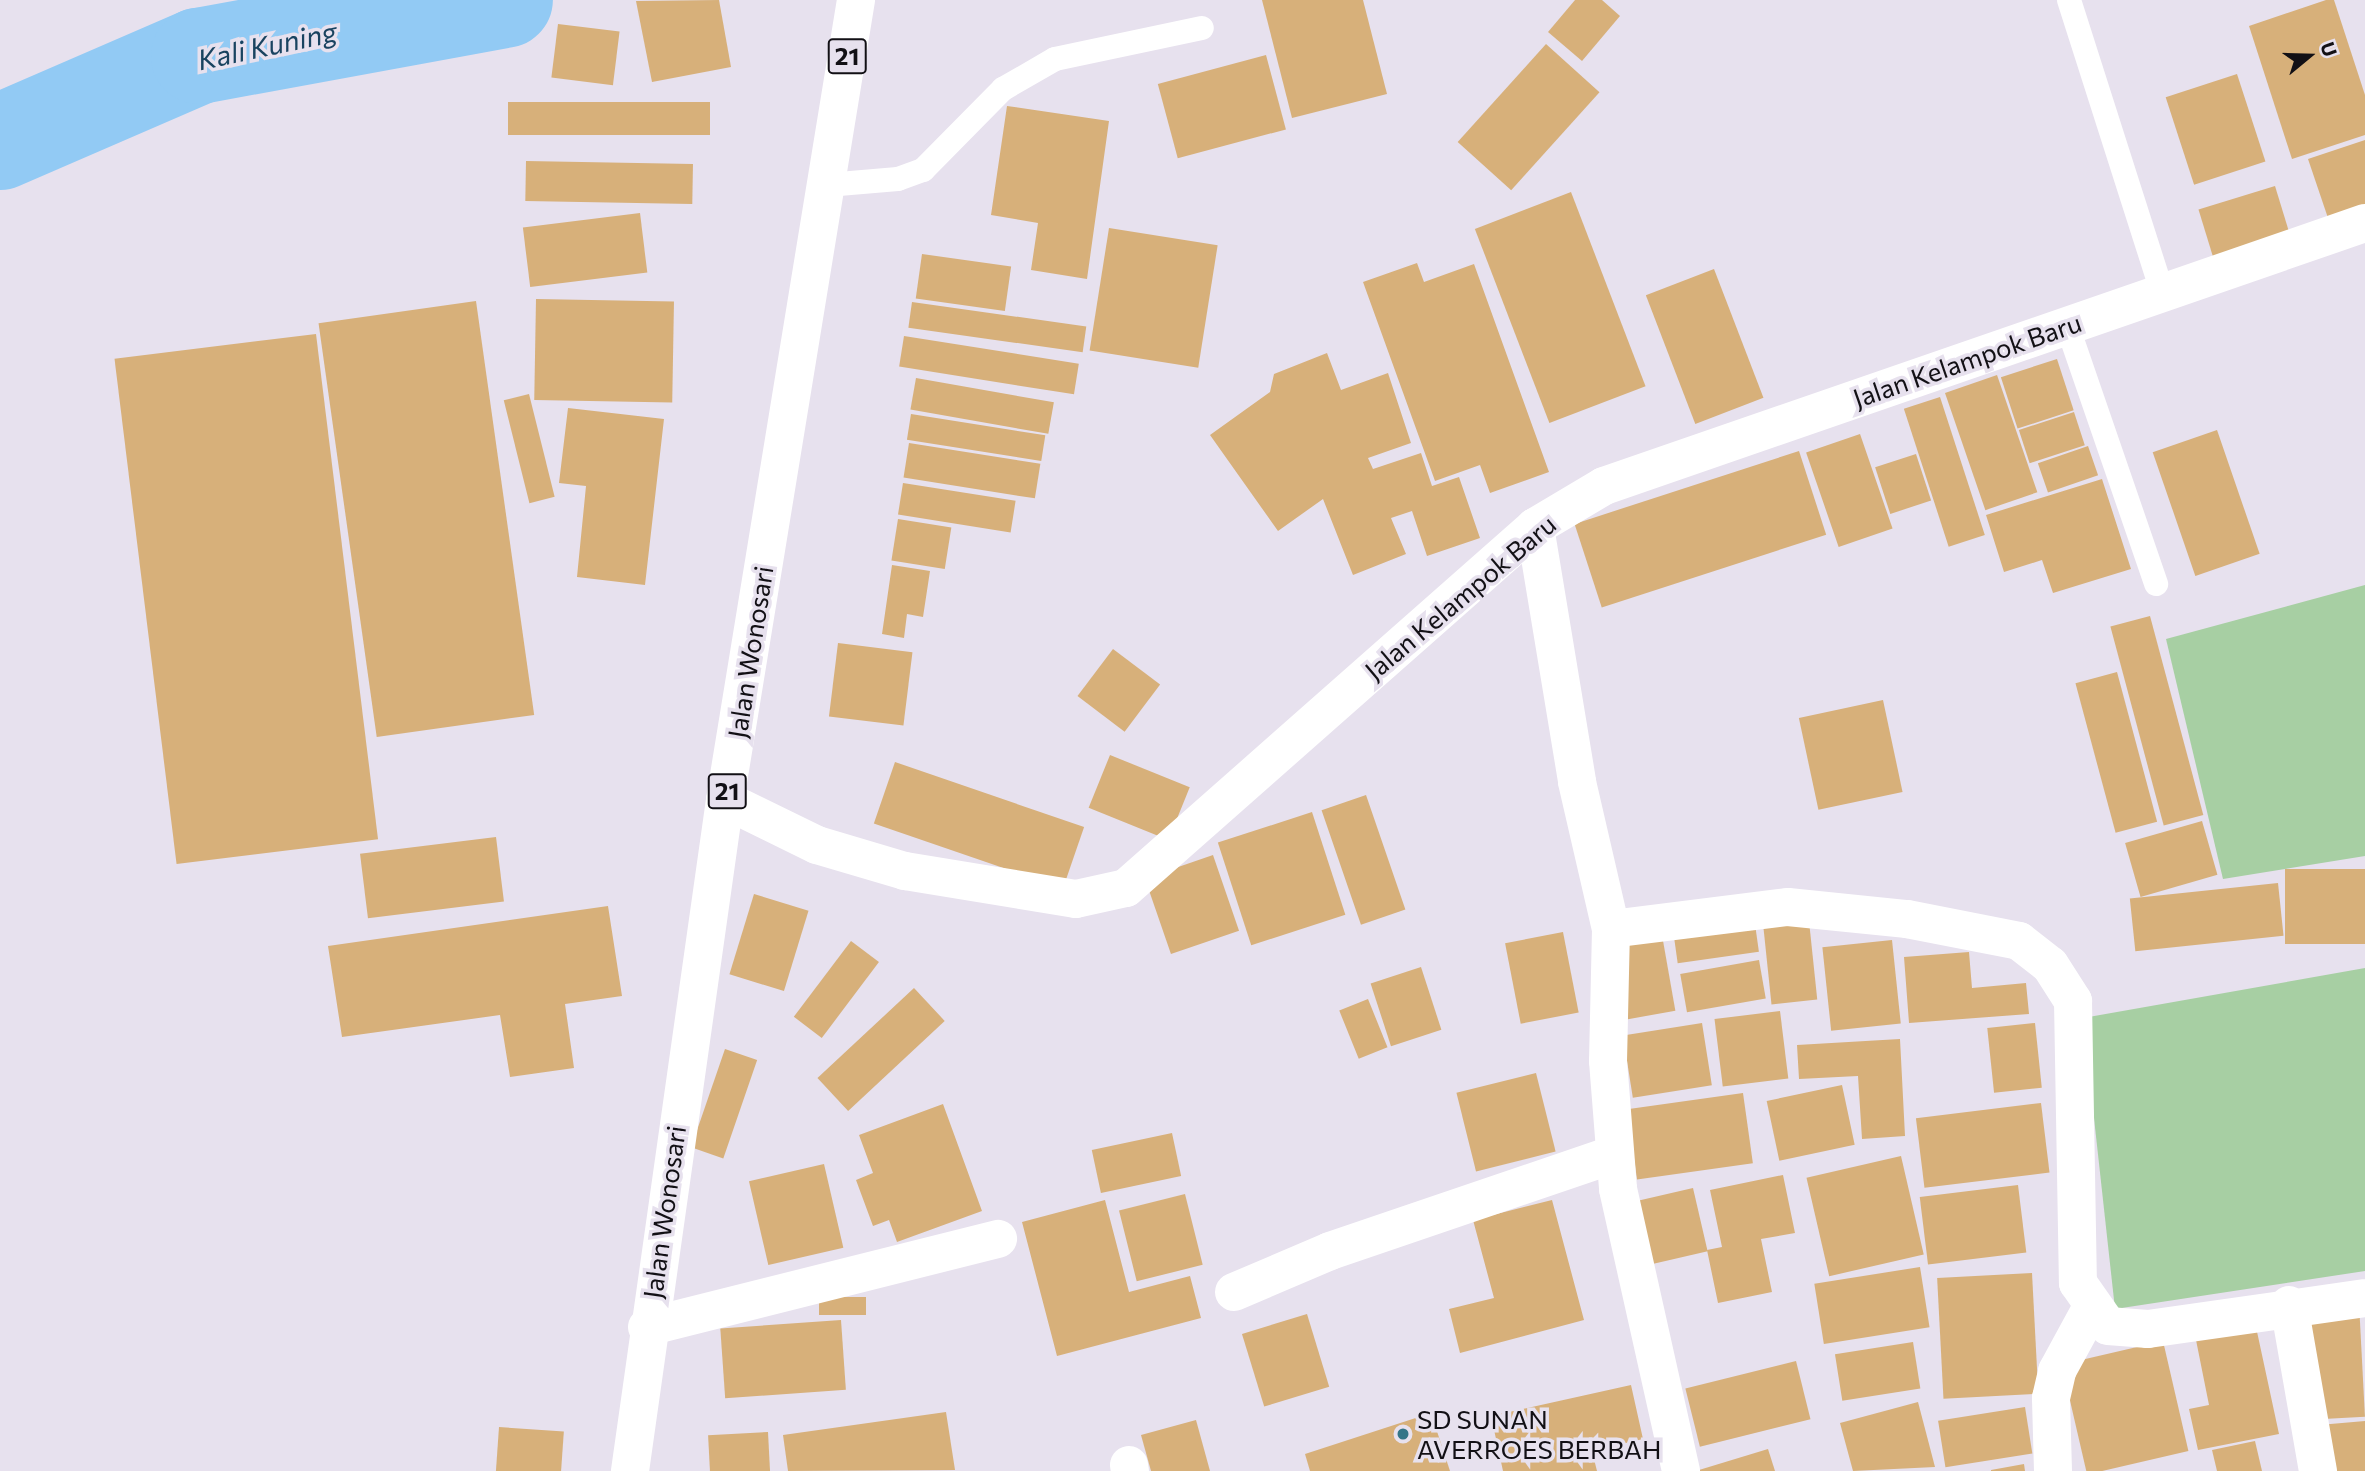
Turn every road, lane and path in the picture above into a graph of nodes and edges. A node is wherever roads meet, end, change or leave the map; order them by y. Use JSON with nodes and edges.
{"nodes":[{"id":1,"x":856,"y":0,"type":"edge"},
{"id":2,"x":2069,"y":0,"type":"edge"},
{"id":3,"x":1202,"y":28,"type":"dead end"},
{"id":4,"x":827,"y":186,"type":"junction"},
{"id":5,"x":2365,"y":223,"type":"edge"},
{"id":6,"x":2162,"y":292,"type":"junction"},
{"id":7,"x":2067,"y":325,"type":"junction"},
{"id":8,"x":1535,"y":527,"type":"junction"},
{"id":9,"x":2156,"y":584,"type":"dead end"},
{"id":10,"x":725,"y":800,"type":"junction"},
{"id":11,"x":1611,"y":929,"type":"junction"},
{"id":12,"x":1615,"y":1154,"type":"junction"},
{"id":13,"x":998,"y":1239,"type":"dead end"},
{"id":14,"x":1234,"y":1292,"type":"dead end"},
{"id":15,"x":2365,"y":1298,"type":"edge"},
{"id":16,"x":2093,"y":1305,"type":"junction"},
{"id":17,"x":2289,"y":1305,"type":"junction"},
{"id":18,"x":647,"y":1327,"type":"junction"},
{"id":19,"x":630,"y":1471,"type":"edge"},
{"id":20,"x":1681,"y":1471,"type":"edge"},
{"id":21,"x":2053,"y":1471,"type":"edge"},
{"id":22,"x":2318,"y":1471,"type":"edge"}],
"edges":[{"from":1,"to":4,"type":"main road","name":"Jalan Wonosari","number":"21"},
{"from":2,"to":6,"type":"lane"},
{"from":3,"to":4,"type":"lane"},
{"from":4,"to":10,"type":"main road","name":"Jalan Wonosari","number":"21"},
{"from":5,"to":6,"type":"main road","name":"Jalan Kelampok Baru"},
{"from":6,"to":7,"type":"main road","name":"Jalan Kelampok Baru"},
{"from":7,"to":8,"type":"main road","name":"Jalan Kelampok Baru"},
{"from":7,"to":9,"type":"lane"},
{"from":8,"to":10,"type":"main road","name":"Jalan Kelampok Baru"},
{"from":8,"to":11,"type":"main road"},
{"from":10,"to":18,"type":"main road","name":"Jalan Wonosari","number":"21"},
{"from":11,"to":12,"type":"main road"},
{"from":11,"to":16,"type":"main road"},
{"from":12,"to":14,"type":"main road"},
{"from":12,"to":20,"type":"main road"},
{"from":13,"to":18,"type":"main road"},
{"from":15,"to":17,"type":"main road"},
{"from":16,"to":17,"type":"main road"},
{"from":16,"to":21,"type":"main road"},
{"from":17,"to":22,"type":"main road"},
{"from":18,"to":19,"type":"main road","name":"Jalan Wonosari","number":"21"}]}
